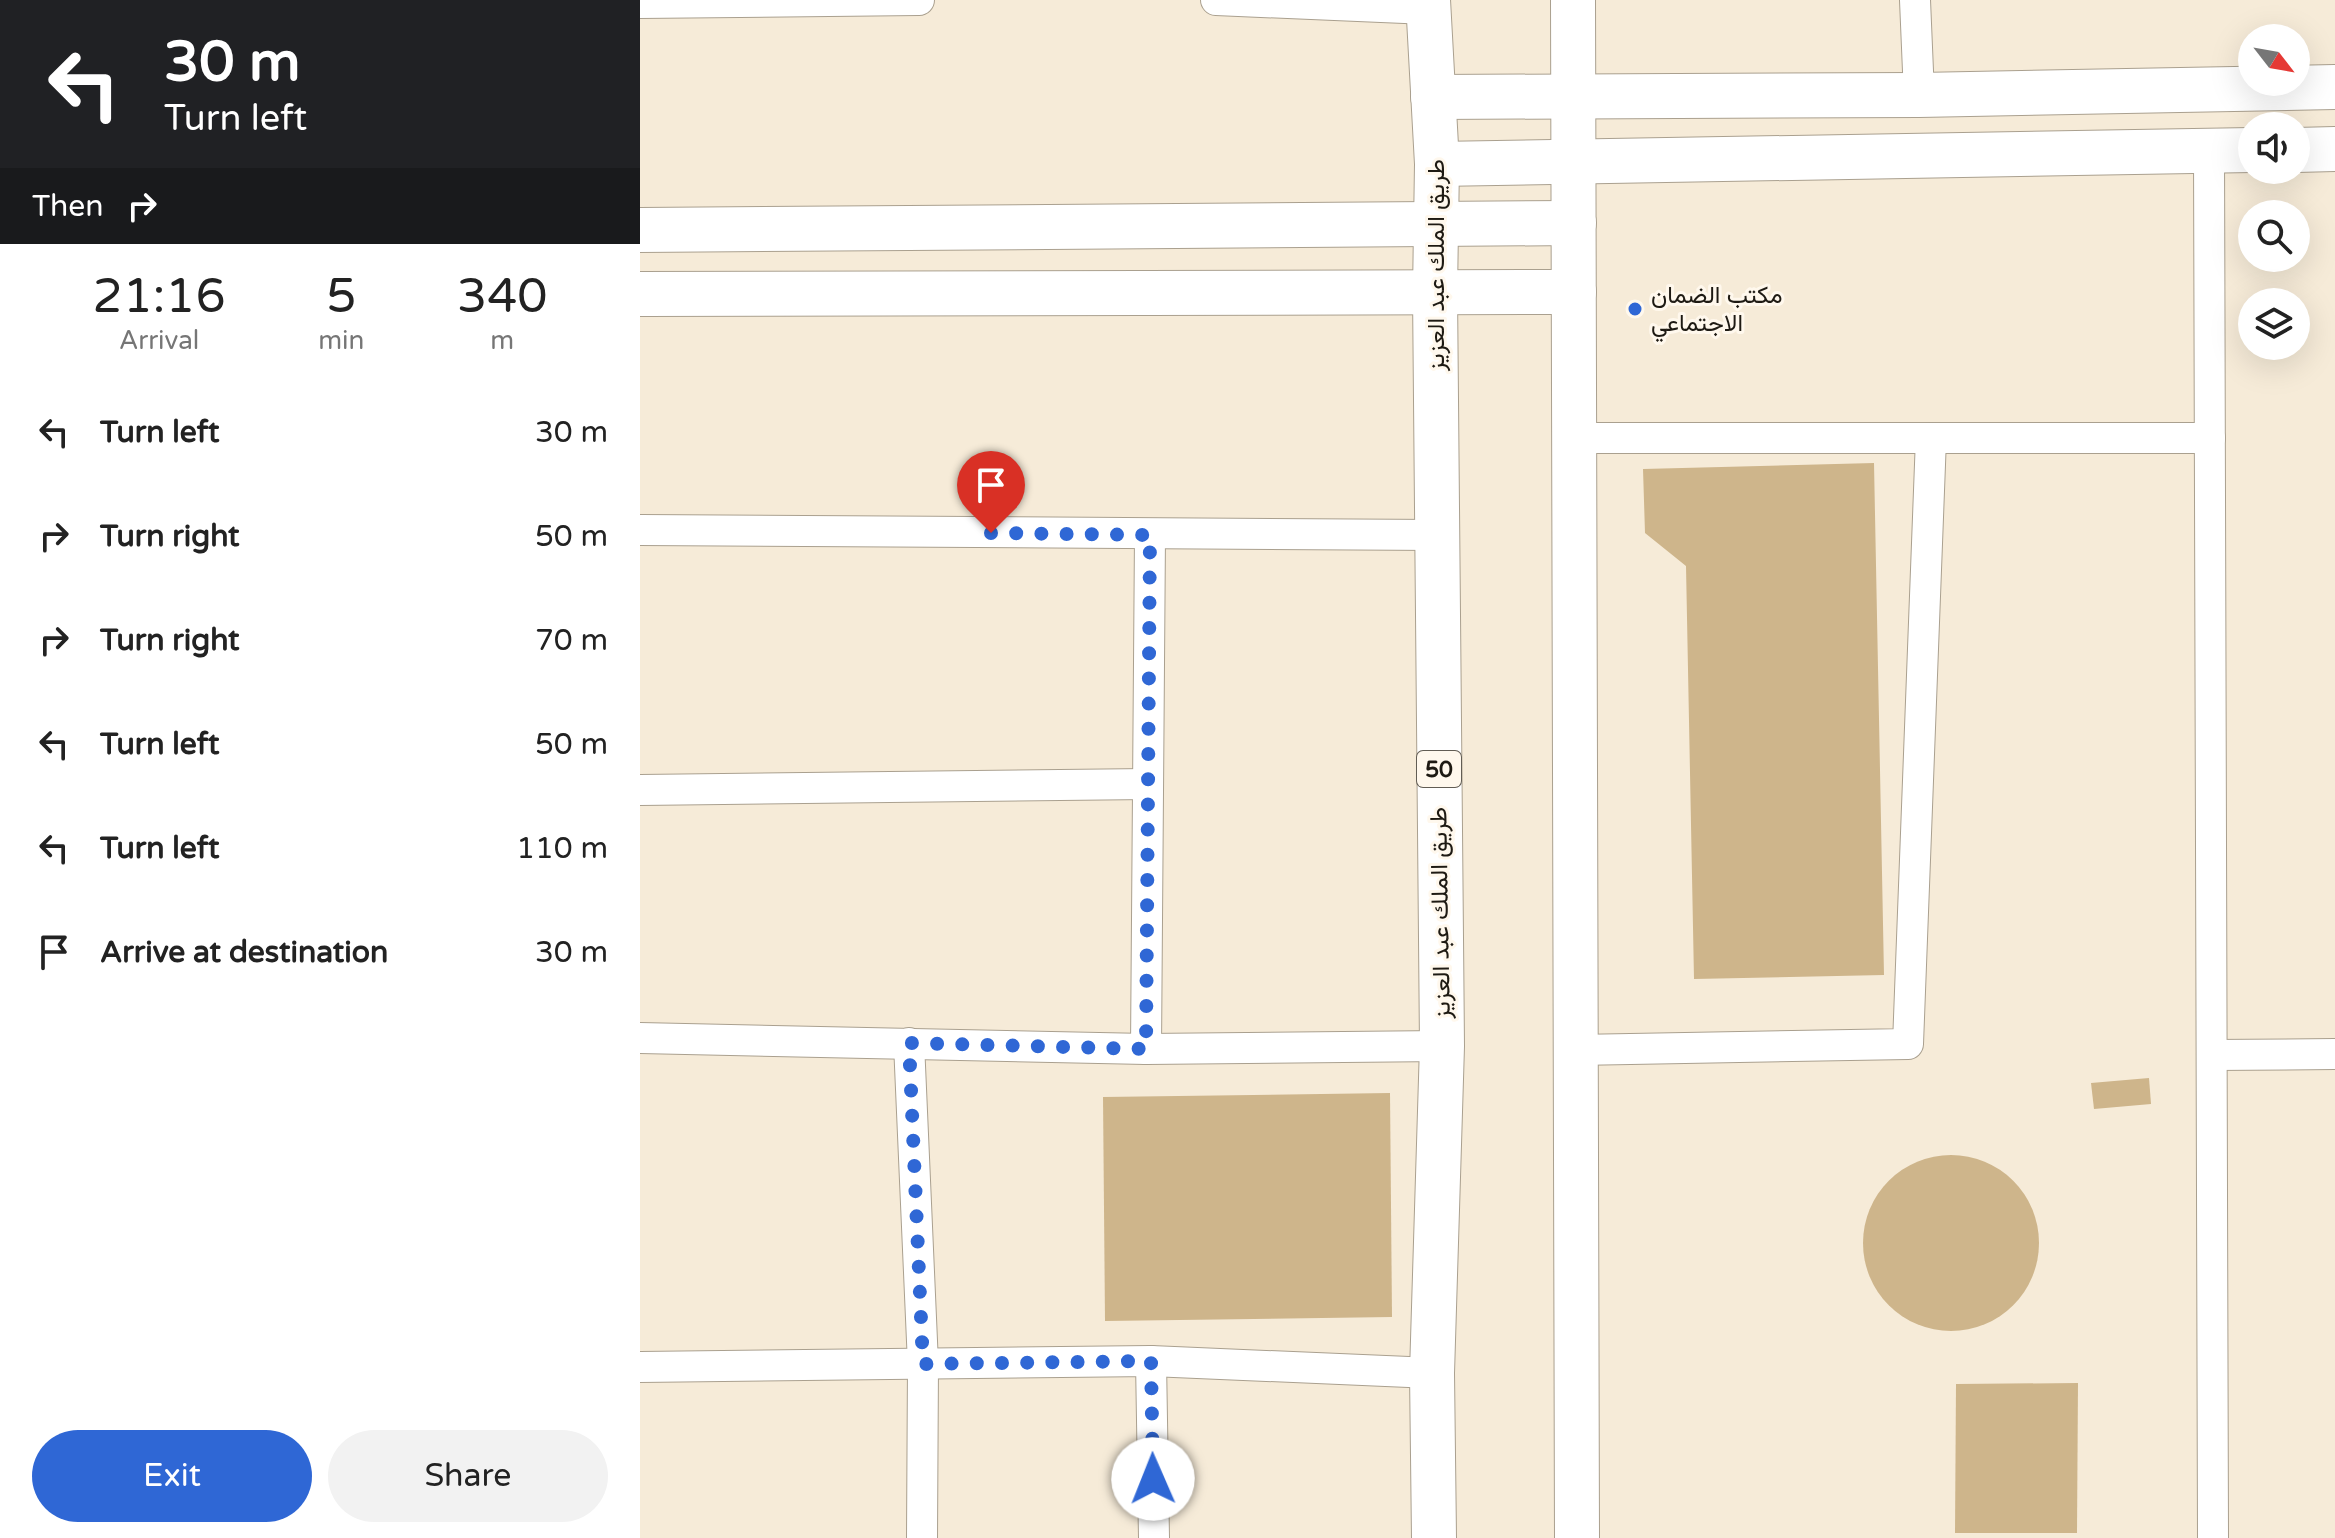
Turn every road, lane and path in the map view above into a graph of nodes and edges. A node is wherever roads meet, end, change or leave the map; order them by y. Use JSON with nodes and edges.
{"nodes":[{"id":1,"x":919,"y":0,"type":"edge"},
{"id":2,"x":1216,"y":0,"type":"edge"},
{"id":3,"x":1573,"y":0,"type":"edge"},
{"id":4,"x":1915,"y":0,"type":"edge"},
{"id":5,"x":640,"y":3,"type":"edge"},
{"id":6,"x":1428,"y":4,"type":"edge"},
{"id":7,"x":2335,"y":87,"type":"edge"},
{"id":8,"x":1919,"y":95,"type":"junction"},
{"id":9,"x":1573,"y":96,"type":"junction"},
{"id":10,"x":1433,"y":97,"type":"junction"},
{"id":11,"x":2335,"y":149,"type":"edge"},
{"id":12,"x":2238,"y":150,"type":"edge"},
{"id":13,"x":2310,"y":150,"type":"edge"},
{"id":14,"x":2209,"y":151,"type":"junction"},
{"id":15,"x":1574,"y":160,"type":"junction"},
{"id":16,"x":1437,"y":164,"type":"junction"},
{"id":17,"x":1574,"y":223,"type":"junction"},
{"id":18,"x":1438,"y":224,"type":"junction"},
{"id":19,"x":640,"y":230,"type":"edge"},
{"id":20,"x":1435,"y":292,"type":"junction"},
{"id":21,"x":1574,"y":292,"type":"junction"},
{"id":22,"x":640,"y":294,"type":"edge"},
{"id":23,"x":1574,"y":438,"type":"junction"},
{"id":24,"x":1931,"y":438,"type":"junction"},
{"id":25,"x":2210,"y":438,"type":"junction"},
{"id":26,"x":640,"y":530,"type":"edge"},
{"id":27,"x":1150,"y":535,"type":"junction"},
{"id":28,"x":1437,"y":535,"type":"junction"},
{"id":29,"x":1148,"y":784,"type":"junction"},
{"id":30,"x":640,"y":790,"type":"edge"},
{"id":31,"x":640,"y":1038,"type":"edge"},
{"id":32,"x":909,"y":1043,"type":"junction"},
{"id":33,"x":1442,"y":1046,"type":"junction"},
{"id":34,"x":1146,"y":1049,"type":"junction"},
{"id":35,"x":1576,"y":1050,"type":"junction"},
{"id":36,"x":2335,"y":1054,"type":"edge"},
{"id":37,"x":2212,"y":1055,"type":"junction"},
{"id":38,"x":1151,"y":1361,"type":"junction"},
{"id":39,"x":923,"y":1364,"type":"junction"},
{"id":40,"x":640,"y":1367,"type":"edge"},
{"id":41,"x":1432,"y":1373,"type":"junction"},
{"id":42,"x":922,"y":1538,"type":"edge"},
{"id":43,"x":1154,"y":1538,"type":"edge"},
{"id":44,"x":1434,"y":1538,"type":"edge"},
{"id":45,"x":1577,"y":1538,"type":"edge"},
{"id":46,"x":2213,"y":1538,"type":"edge"}],
"edges":[{"from":1,"to":5,"type":"street"},
{"from":2,"to":6,"type":"street"},
{"from":3,"to":9,"type":"main road"},
{"from":4,"to":8,"type":"street"},
{"from":6,"to":10,"type":"main road","name":"طريق الملك عبد العزيز","number":"50"},
{"from":7,"to":8,"type":"main road"},
{"from":8,"to":9,"type":"main road"},
{"from":9,"to":10,"type":"main road"},
{"from":9,"to":15,"type":"main road"},
{"from":10,"to":16,"type":"main road","name":"طريق الملك عبد العزيز","number":"50"},
{"from":11,"to":13,"type":"main road"},
{"from":12,"to":14,"type":"main road"},
{"from":14,"to":15,"type":"main road"},
{"from":14,"to":25,"type":"street"},
{"from":15,"to":16,"type":"main road"},
{"from":15,"to":17,"type":"main road"},
{"from":16,"to":18,"type":"main road","name":"طريق الملك عبد العزيز","number":"50"},
{"from":17,"to":18,"type":"main road"},
{"from":17,"to":21,"type":"main road"},
{"from":18,"to":19,"type":"main road"},
{"from":18,"to":20,"type":"main road","name":"طريق الملك عبد العزيز","number":"50"},
{"from":20,"to":21,"type":"main road"},
{"from":20,"to":22,"type":"main road"},
{"from":20,"to":28,"type":"main road","name":"طريق الملك عبد العزيز","number":"50"},
{"from":21,"to":23,"type":"main road"},
{"from":23,"to":24,"type":"street"},
{"from":23,"to":35,"type":"main road"},
{"from":24,"to":25,"type":"street"},
{"from":24,"to":35,"type":"street"},
{"from":25,"to":37,"type":"street"},
{"from":26,"to":27,"type":"street"},
{"from":27,"to":28,"type":"street"},
{"from":27,"to":29,"type":"street"},
{"from":28,"to":33,"type":"main road","name":"طريق الملك عبد العزيز","number":"50"},
{"from":29,"to":30,"type":"street"},
{"from":29,"to":34,"type":"street"},
{"from":31,"to":32,"type":"street"},
{"from":32,"to":34,"type":"street"},
{"from":32,"to":39,"type":"street"},
{"from":33,"to":34,"type":"street"},
{"from":33,"to":41,"type":"main road","name":"طريق الملك عبد العزيز","number":"50"},
{"from":35,"to":45,"type":"main road"},
{"from":36,"to":37,"type":"street"},
{"from":37,"to":46,"type":"street"},
{"from":38,"to":39,"type":"street"},
{"from":38,"to":41,"type":"street"},
{"from":38,"to":43,"type":"street"},
{"from":39,"to":40,"type":"street"},
{"from":39,"to":42,"type":"street"},
{"from":41,"to":44,"type":"main road","name":"طريق الملك عبد العزيز","number":"50"}]}
